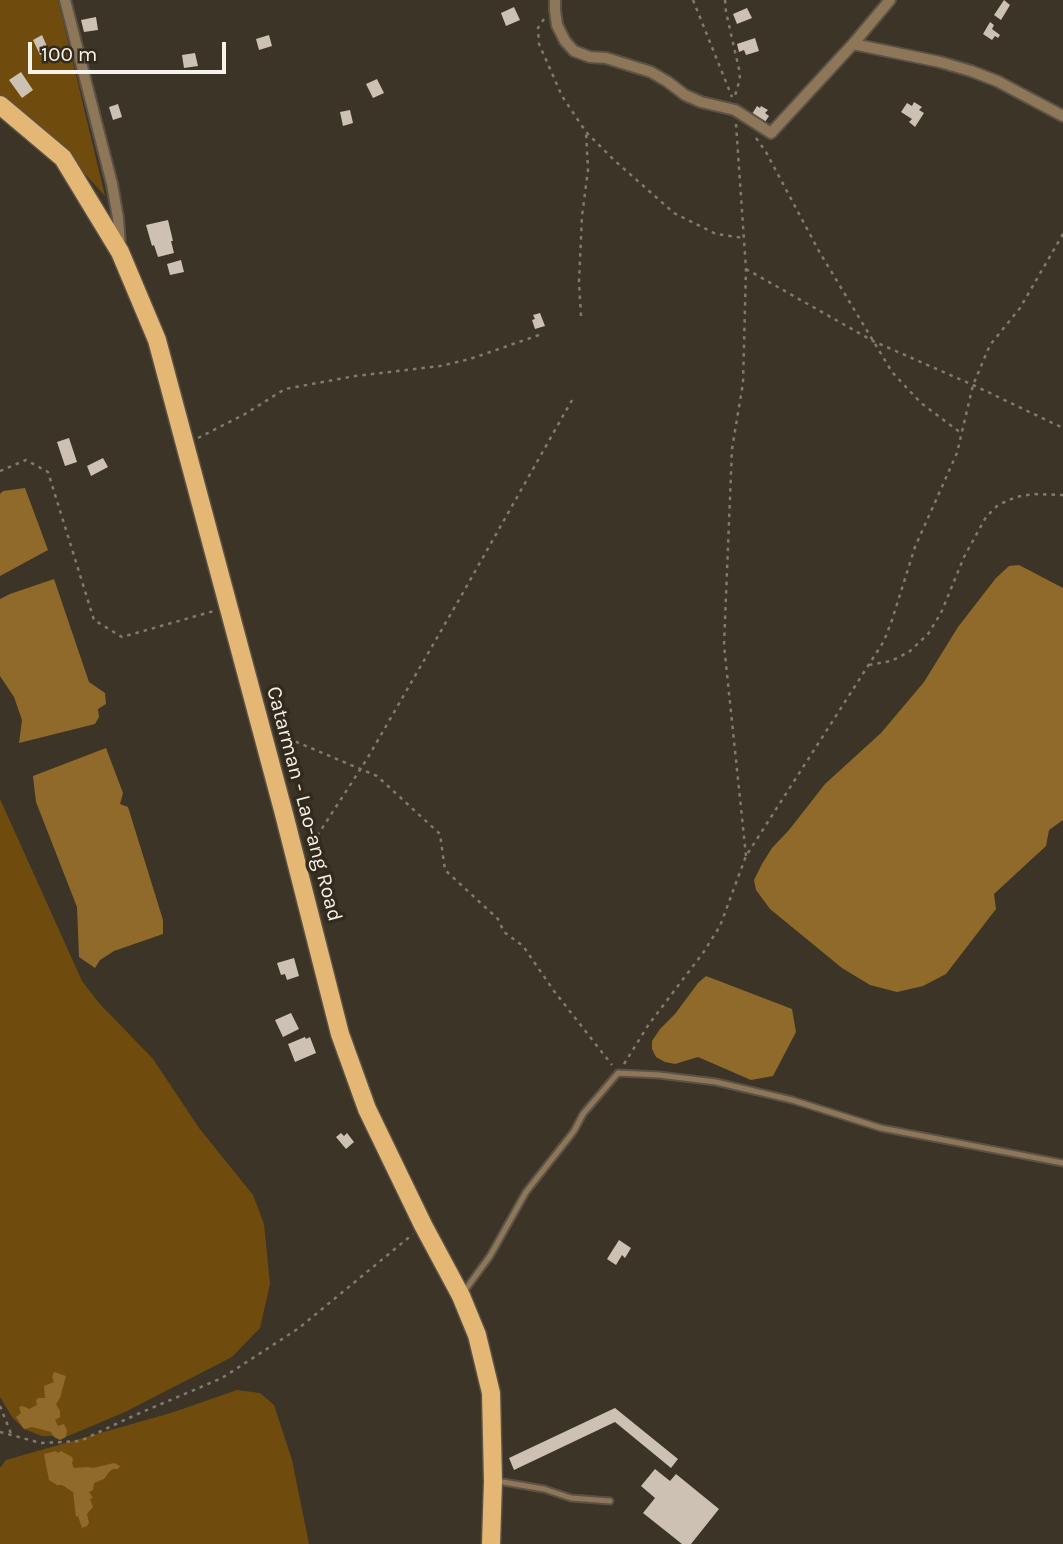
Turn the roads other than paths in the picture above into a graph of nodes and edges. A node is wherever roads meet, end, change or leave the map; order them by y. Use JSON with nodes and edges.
{"nodes":[{"id":1,"x":65,"y":0,"type":"edge"},
{"id":2,"x":890,"y":0,"type":"edge"},
{"id":3,"x":555,"y":5,"type":"edge"},
{"id":4,"x":853,"y":44,"type":"junction"},
{"id":5,"x":0,"y":105,"type":"edge"},
{"id":6,"x":1063,"y":116,"type":"edge"},
{"id":7,"x":120,"y":252,"type":"junction"},
{"id":8,"x":1063,"y":1163,"type":"edge"},
{"id":9,"x":461,"y":1296,"type":"junction"},
{"id":10,"x":494,"y":1480,"type":"junction"},
{"id":11,"x":610,"y":1501,"type":"dead end"},
{"id":12,"x":491,"y":1544,"type":"edge"}],
"edges":[{"from":1,"to":7,"type":"street"},
{"from":2,"to":4,"type":"street"},
{"from":3,"to":4,"type":"street"},
{"from":4,"to":6,"type":"street"},
{"from":5,"to":7,"type":"main road","name":"Catarman - Lao-ang Road"},
{"from":7,"to":9,"type":"main road","name":"Catarman - Lao-ang Road"},
{"from":8,"to":9,"type":"lane"},
{"from":9,"to":10,"type":"main road","name":"Catarman - Lao-ang Road"},
{"from":10,"to":11,"type":"lane"},
{"from":10,"to":12,"type":"main road","name":"Catarman - Lao-ang Road"}]}
